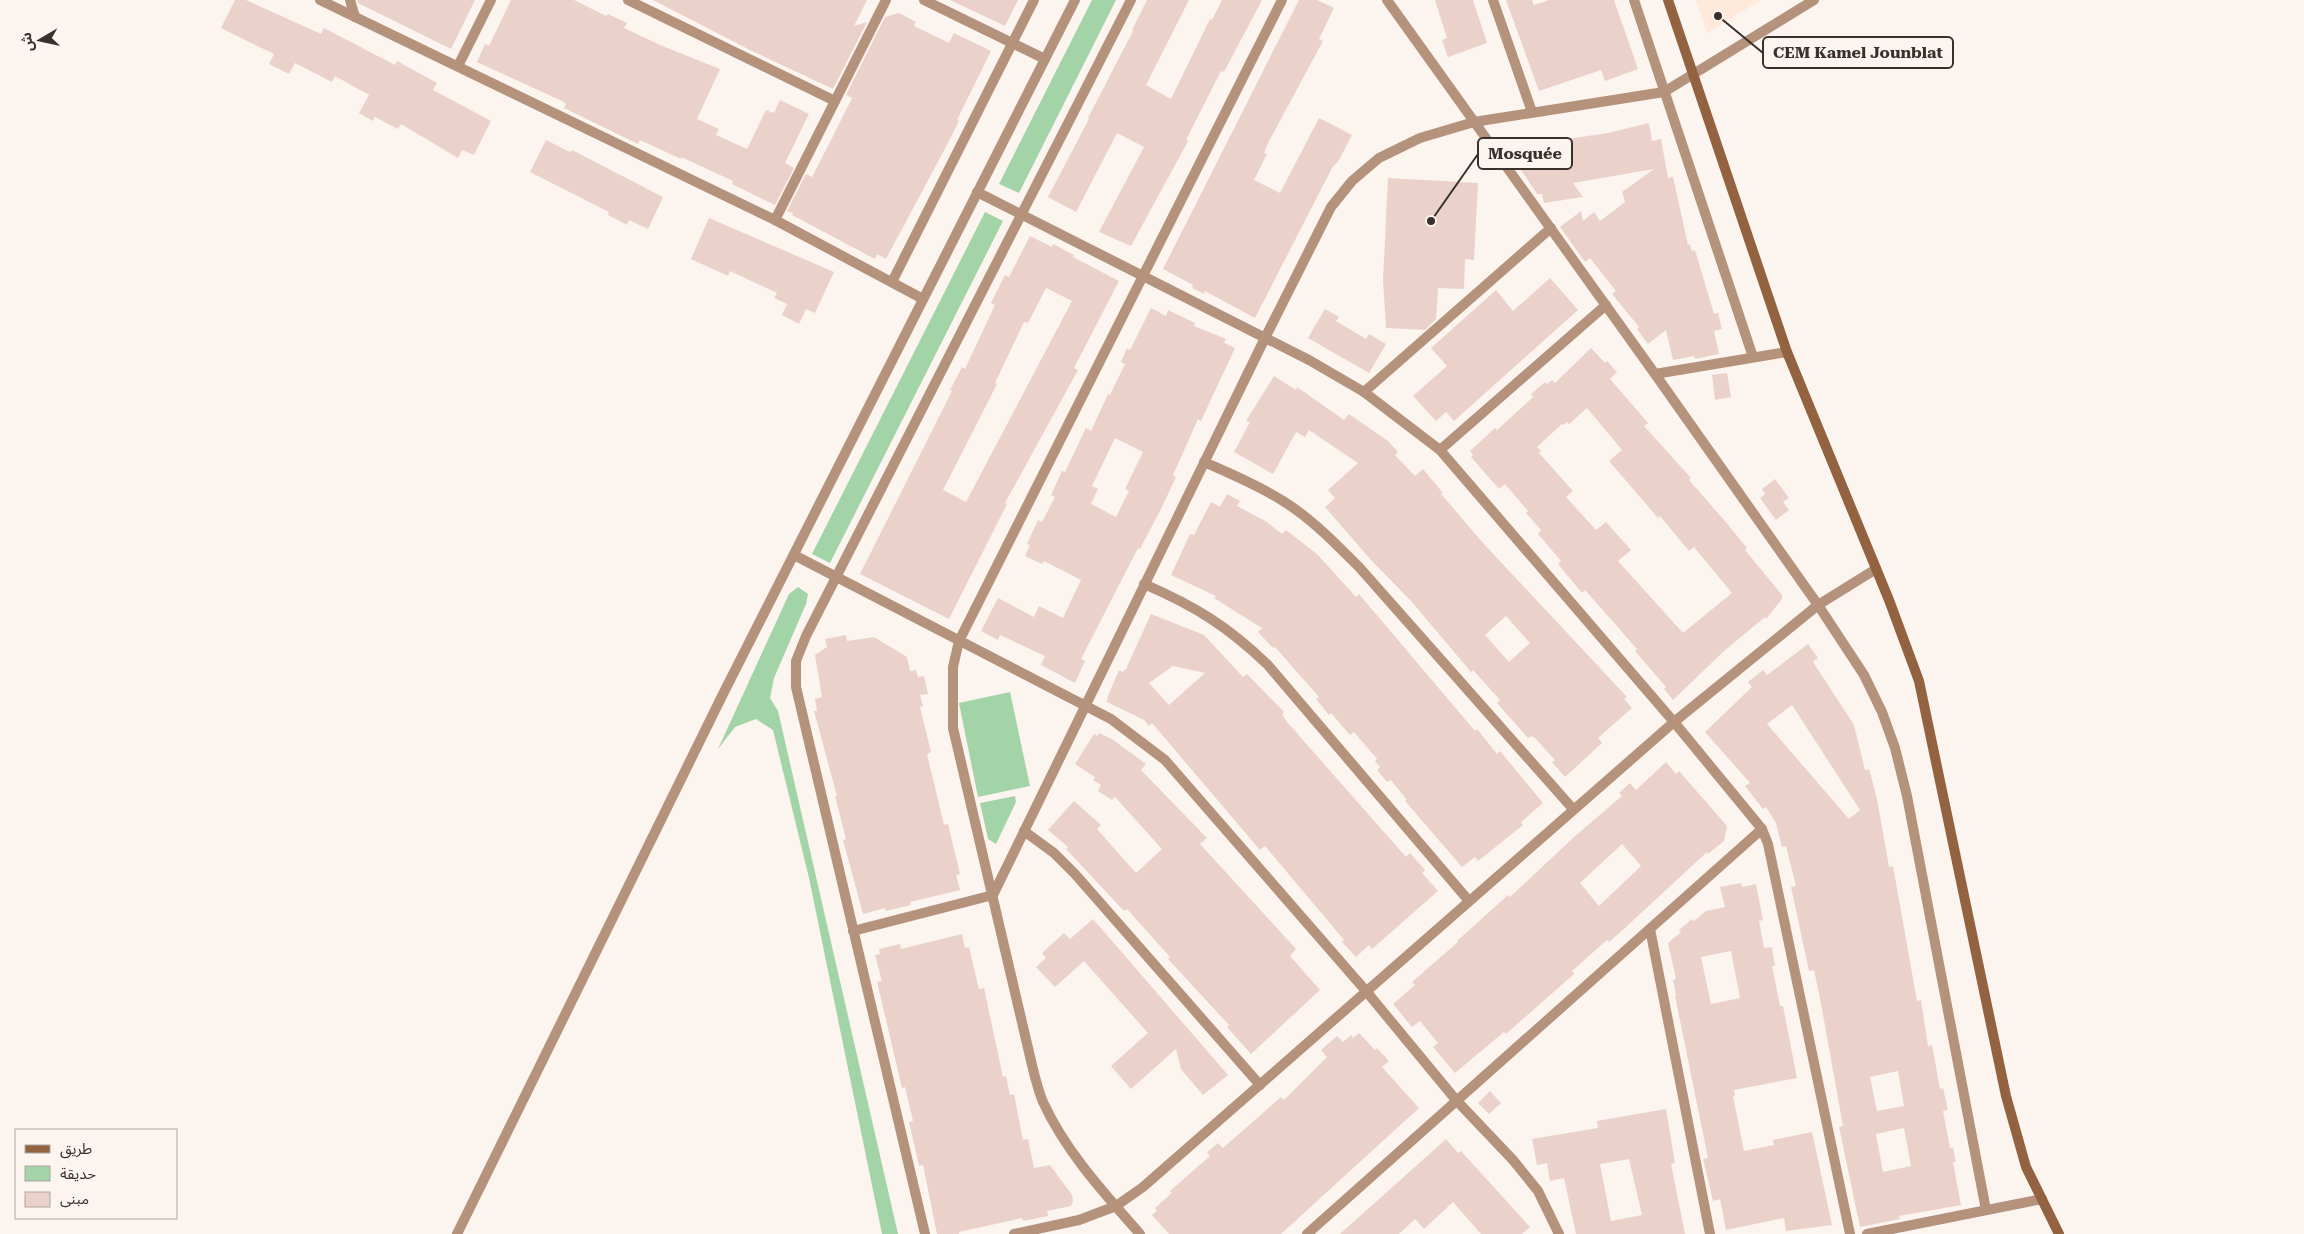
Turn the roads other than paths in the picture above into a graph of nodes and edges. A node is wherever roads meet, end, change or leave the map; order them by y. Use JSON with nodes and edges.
{"nodes":[{"id":1,"x":320,"y":0,"type":"edge"},
{"id":2,"x":350,"y":0,"type":"edge"},
{"id":3,"x":491,"y":0,"type":"edge"},
{"id":4,"x":628,"y":0,"type":"edge"},
{"id":5,"x":886,"y":0,"type":"edge"},
{"id":6,"x":924,"y":0,"type":"edge"},
{"id":7,"x":1034,"y":0,"type":"edge"},
{"id":8,"x":1075,"y":0,"type":"edge"},
{"id":9,"x":1131,"y":0,"type":"edge"},
{"id":10,"x":1282,"y":0,"type":"edge"},
{"id":11,"x":1386,"y":0,"type":"edge"},
{"id":12,"x":1492,"y":0,"type":"edge"},
{"id":13,"x":1634,"y":0,"type":"edge"},
{"id":14,"x":1668,"y":0,"type":"edge"},
{"id":15,"x":1814,"y":0,"type":"edge"},
{"id":16,"x":355,"y":17,"type":"junction"},
{"id":17,"x":1012,"y":43,"type":"junction"},
{"id":18,"x":1045,"y":59,"type":"junction"},
{"id":19,"x":458,"y":66,"type":"junction"},
{"id":20,"x":1692,"y":74,"type":"junction"},
{"id":21,"x":1664,"y":92,"type":"junction"},
{"id":22,"x":835,"y":101,"type":"junction"},
{"id":23,"x":1532,"y":112,"type":"junction"},
{"id":24,"x":1474,"y":122,"type":"junction"},
{"id":25,"x":977,"y":192,"type":"junction"},
{"id":26,"x":1022,"y":215,"type":"junction"},
{"id":27,"x":775,"y":220,"type":"junction"},
{"id":28,"x":1551,"y":228,"type":"junction"},
{"id":29,"x":1143,"y":276,"type":"junction"},
{"id":30,"x":892,"y":282,"type":"junction"},
{"id":31,"x":923,"y":298,"type":"junction"},
{"id":32,"x":1606,"y":305,"type":"junction"},
{"id":33,"x":1265,"y":338,"type":"junction"},
{"id":34,"x":1787,"y":352,"type":"junction"},
{"id":35,"x":1753,"y":357,"type":"junction"},
{"id":36,"x":1655,"y":374,"type":"junction"},
{"id":37,"x":1364,"y":392,"type":"junction"},
{"id":38,"x":1440,"y":450,"type":"junction"},
{"id":39,"x":1204,"y":462,"type":"junction"},
{"id":40,"x":794,"y":555,"type":"junction"},
{"id":41,"x":1876,"y":569,"type":"junction"},
{"id":42,"x":836,"y":578,"type":"junction"},
{"id":43,"x":1144,"y":584,"type":"junction"},
{"id":44,"x":1818,"y":606,"type":"junction"},
{"id":45,"x":959,"y":641,"type":"junction"},
{"id":46,"x":1084,"y":705,"type":"junction"},
{"id":47,"x":1674,"y":722,"type":"junction"},
{"id":48,"x":1573,"y":809,"type":"junction"},
{"id":49,"x":1762,"y":829,"type":"junction"},
{"id":50,"x":1024,"y":830,"type":"junction"},
{"id":51,"x":993,"y":895,"type":"junction"},
{"id":52,"x":1469,"y":901,"type":"junction"},
{"id":53,"x":1650,"y":928,"type":"junction"},
{"id":54,"x":854,"y":931,"type":"junction"},
{"id":55,"x":1366,"y":992,"type":"junction"},
{"id":56,"x":1260,"y":1085,"type":"junction"},
{"id":57,"x":1456,"y":1100,"type":"junction"},
{"id":58,"x":2042,"y":1199,"type":"junction"},
{"id":59,"x":1116,"y":1206,"type":"junction"},
{"id":60,"x":1986,"y":1210,"type":"junction"},
{"id":61,"x":457,"y":1234,"type":"edge"},
{"id":62,"x":925,"y":1234,"type":"edge"},
{"id":63,"x":1014,"y":1234,"type":"edge"},
{"id":64,"x":1140,"y":1234,"type":"edge"},
{"id":65,"x":1307,"y":1234,"type":"edge"},
{"id":66,"x":1560,"y":1234,"type":"edge"},
{"id":67,"x":1710,"y":1234,"type":"edge"},
{"id":68,"x":1850,"y":1234,"type":"edge"},
{"id":69,"x":1867,"y":1234,"type":"edge"},
{"id":70,"x":2059,"y":1234,"type":"edge"}],
"edges":[{"from":1,"to":16,"type":"street"},
{"from":2,"to":16,"type":"street"},
{"from":3,"to":19,"type":"street"},
{"from":4,"to":22,"type":"street"},
{"from":5,"to":22,"type":"street"},
{"from":6,"to":17,"type":"street"},
{"from":7,"to":17,"type":"street"},
{"from":8,"to":18,"type":"street"},
{"from":9,"to":26,"type":"street"},
{"from":10,"to":29,"type":"street"},
{"from":11,"to":24,"type":"street"},
{"from":12,"to":23,"type":"street"},
{"from":13,"to":21,"type":"street"},
{"from":14,"to":20,"type":"main road"},
{"from":15,"to":20,"type":"street"},
{"from":16,"to":19,"type":"street"},
{"from":17,"to":18,"type":"street"},
{"from":17,"to":30,"type":"street"},
{"from":18,"to":25,"type":"street"},
{"from":19,"to":27,"type":"street"},
{"from":20,"to":21,"type":"street"},
{"from":20,"to":34,"type":"main road"},
{"from":21,"to":23,"type":"street"},
{"from":21,"to":35,"type":"street"},
{"from":22,"to":27,"type":"street"},
{"from":23,"to":24,"type":"street"},
{"from":24,"to":28,"type":"street"},
{"from":24,"to":33,"type":"street"},
{"from":25,"to":26,"type":"street"},
{"from":25,"to":31,"type":"street"},
{"from":26,"to":29,"type":"street"},
{"from":26,"to":42,"type":"street"},
{"from":27,"to":30,"type":"street"},
{"from":28,"to":32,"type":"street"},
{"from":28,"to":37,"type":"street"},
{"from":29,"to":33,"type":"street"},
{"from":29,"to":45,"type":"street"},
{"from":30,"to":31,"type":"street"},
{"from":31,"to":40,"type":"street"},
{"from":32,"to":36,"type":"street"},
{"from":32,"to":38,"type":"street"},
{"from":33,"to":37,"type":"street"},
{"from":33,"to":39,"type":"street"},
{"from":34,"to":35,"type":"street"},
{"from":34,"to":41,"type":"main road"},
{"from":35,"to":36,"type":"street"},
{"from":36,"to":44,"type":"street"},
{"from":37,"to":38,"type":"street"},
{"from":38,"to":47,"type":"street"},
{"from":39,"to":43,"type":"street"},
{"from":39,"to":48,"type":"street"},
{"from":40,"to":42,"type":"street"},
{"from":40,"to":61,"type":"street"},
{"from":41,"to":44,"type":"street"},
{"from":41,"to":58,"type":"main road"},
{"from":42,"to":45,"type":"street"},
{"from":42,"to":54,"type":"street"},
{"from":43,"to":46,"type":"street"},
{"from":43,"to":52,"type":"street"},
{"from":44,"to":47,"type":"street"},
{"from":44,"to":60,"type":"street"},
{"from":45,"to":46,"type":"street"},
{"from":45,"to":51,"type":"street"},
{"from":46,"to":50,"type":"street"},
{"from":46,"to":55,"type":"street"},
{"from":47,"to":48,"type":"street"},
{"from":47,"to":49,"type":"street"},
{"from":48,"to":52,"type":"street"},
{"from":49,"to":53,"type":"street"},
{"from":49,"to":68,"type":"street"},
{"from":50,"to":51,"type":"street"},
{"from":50,"to":56,"type":"street"},
{"from":51,"to":54,"type":"street"},
{"from":51,"to":59,"type":"street"},
{"from":52,"to":55,"type":"street"},
{"from":53,"to":57,"type":"street"},
{"from":53,"to":67,"type":"street"},
{"from":54,"to":62,"type":"street"},
{"from":55,"to":56,"type":"street"},
{"from":55,"to":57,"type":"street"},
{"from":56,"to":59,"type":"street"},
{"from":57,"to":65,"type":"street"},
{"from":57,"to":66,"type":"street"},
{"from":58,"to":60,"type":"street"},
{"from":58,"to":70,"type":"main road"},
{"from":59,"to":63,"type":"street"},
{"from":59,"to":64,"type":"street"},
{"from":60,"to":69,"type":"street"}]}
